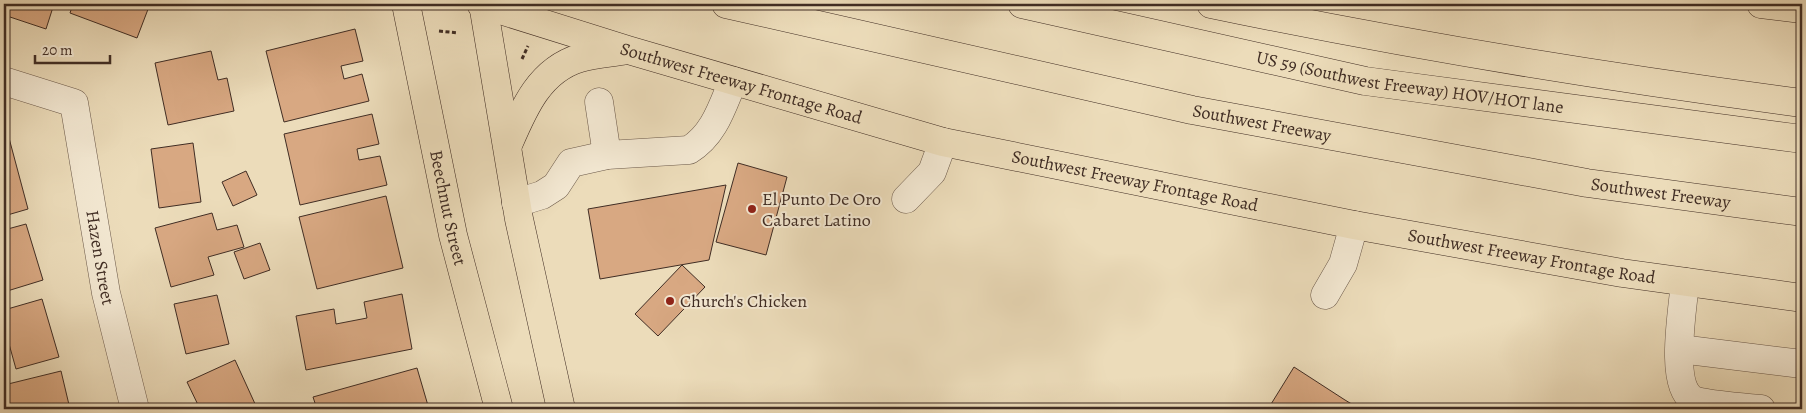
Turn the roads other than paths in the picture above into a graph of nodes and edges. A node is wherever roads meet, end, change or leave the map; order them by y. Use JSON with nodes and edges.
{"nodes":[{"id":1,"x":406,"y":4,"type":"edge"},
{"id":2,"x":482,"y":4,"type":"edge"},
{"id":3,"x":543,"y":4,"type":"edge"},
{"id":4,"x":726,"y":4,"type":"edge"},
{"id":5,"x":1022,"y":4,"type":"edge"},
{"id":6,"x":1211,"y":4,"type":"edge"},
{"id":7,"x":1761,"y":4,"type":"edge"},
{"id":8,"x":1802,"y":9,"type":"edge"},
{"id":9,"x":574,"y":32,"type":"junction"},
{"id":10,"x":628,"y":50,"type":"junction"},
{"id":11,"x":4,"y":81,"type":"edge"},
{"id":12,"x":733,"y":81,"type":"junction"},
{"id":13,"x":598,"y":102,"type":"dead end"},
{"id":14,"x":1802,"y":103,"type":"edge"},
{"id":15,"x":1802,"y":139,"type":"edge"},
{"id":16,"x":943,"y":142,"type":"junction"},
{"id":17,"x":508,"y":145,"type":"junction"},
{"id":18,"x":607,"y":155,"type":"junction"},
{"id":19,"x":906,"y":199,"type":"dead end"},
{"id":20,"x":516,"y":203,"type":"junction"},
{"id":21,"x":1802,"y":212,"type":"edge"},
{"id":22,"x":1354,"y":225,"type":"junction"},
{"id":23,"x":1685,"y":282,"type":"junction"},
{"id":24,"x":1325,"y":295,"type":"dead end"},
{"id":25,"x":1802,"y":298,"type":"edge"},
{"id":26,"x":1680,"y":349,"type":"junction"},
{"id":27,"x":1802,"y":364,"type":"edge"},
{"id":28,"x":135,"y":409,"type":"edge"},
{"id":29,"x":498,"y":409,"type":"edge"},
{"id":30,"x":561,"y":409,"type":"edge"},
{"id":31,"x":1760,"y":409,"type":"edge"}],
"edges":[{"from":1,"to":29,"type":"main road","name":"Beechnut Street"},
{"from":2,"to":9,"type":"main road","name":"Southwest Freeway Frontage Road"},
{"from":2,"to":17,"type":"main road"},
{"from":3,"to":9,"type":"main road"},
{"from":4,"to":21,"type":"main road","name":"Southwest Freeway"},
{"from":5,"to":15,"type":"main road","name":"US 59 (Southwest Freeway) HOV/HOT lane"},
{"from":6,"to":14,"type":"main road"},
{"from":7,"to":8,"type":"main road"},
{"from":9,"to":10,"type":"main road","name":"Southwest Freeway Frontage Road"},
{"from":10,"to":12,"type":"main road","name":"Southwest Freeway Frontage Road"},
{"from":10,"to":17,"type":"main road"},
{"from":11,"to":28,"type":"street","name":"Hazen Street"},
{"from":12,"to":16,"type":"main road","name":"Southwest Freeway Frontage Road"},
{"from":12,"to":18,"type":"street"},
{"from":13,"to":18,"type":"street"},
{"from":16,"to":19,"type":"street"},
{"from":16,"to":22,"type":"main road","name":"Southwest Freeway Frontage Road"},
{"from":17,"to":20,"type":"main road"},
{"from":18,"to":20,"type":"street"},
{"from":20,"to":30,"type":"main road"},
{"from":22,"to":23,"type":"main road","name":"Southwest Freeway Frontage Road"},
{"from":22,"to":24,"type":"street"},
{"from":23,"to":25,"type":"main road","name":"Southwest Freeway Frontage Road"},
{"from":23,"to":26,"type":"street"},
{"from":26,"to":27,"type":"street"},
{"from":26,"to":31,"type":"street"}]}
